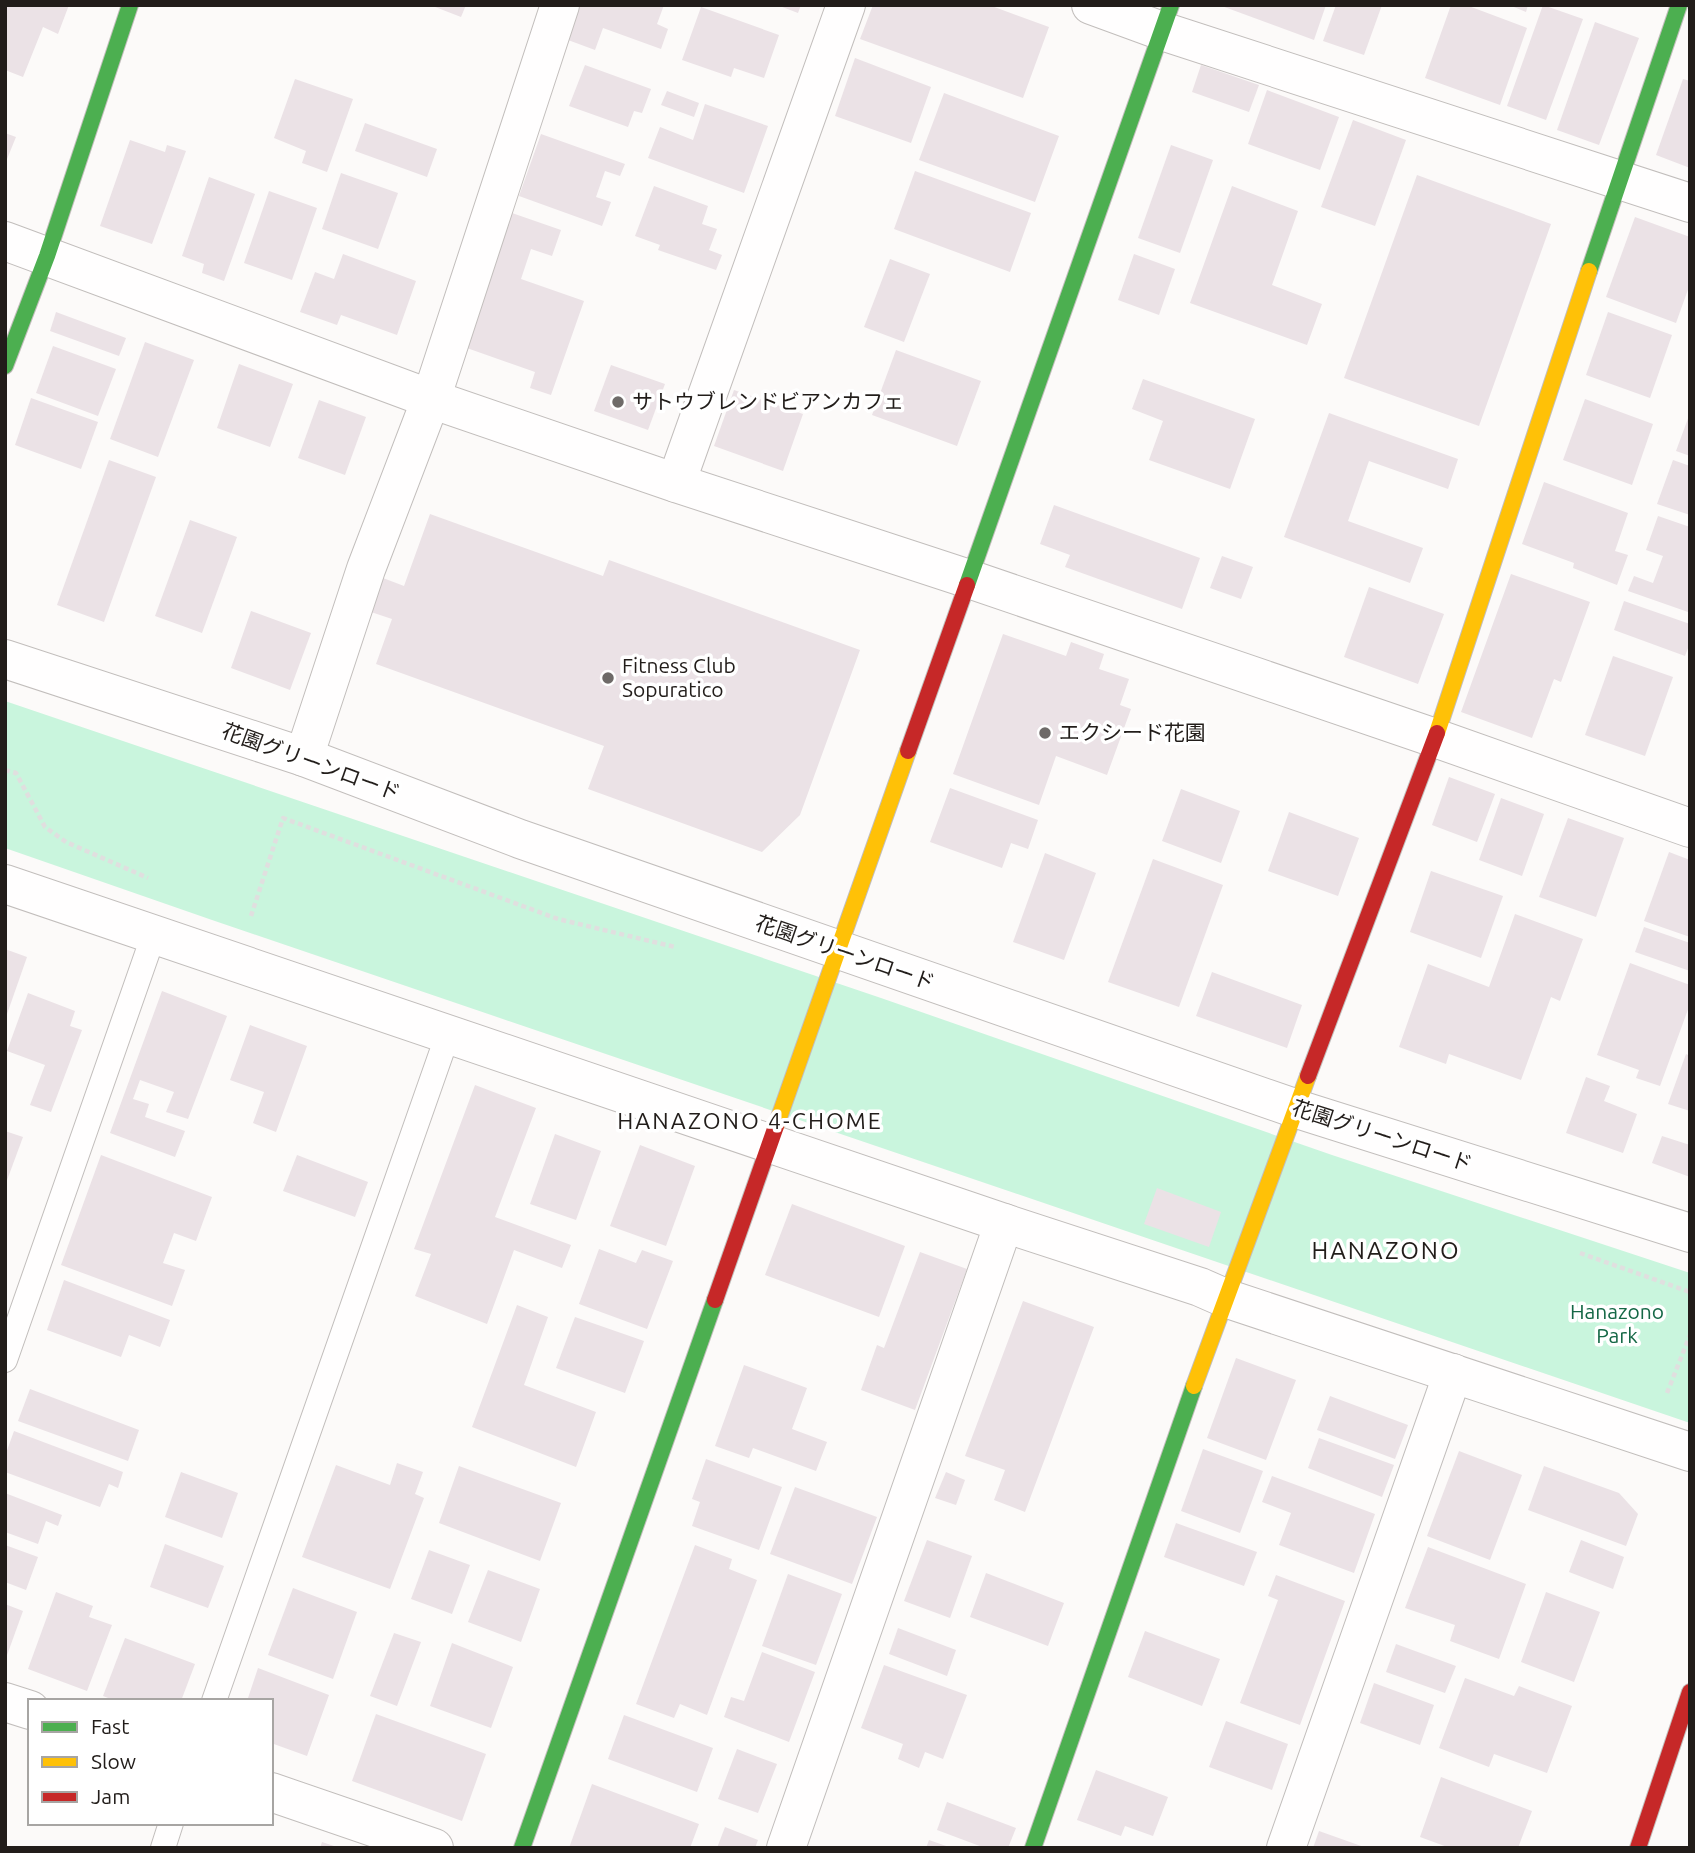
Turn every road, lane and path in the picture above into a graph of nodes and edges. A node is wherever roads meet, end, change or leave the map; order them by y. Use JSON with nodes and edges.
{"nodes":[{"id":1,"x":131,"y":5,"type":"edge"},
{"id":2,"x":560,"y":5,"type":"edge"},
{"id":3,"x":846,"y":5,"type":"edge"},
{"id":4,"x":1091,"y":5,"type":"edge"},
{"id":5,"x":1679,"y":5,"type":"edge"},
{"id":6,"x":1167,"y":18,"type":"edge"},
{"id":7,"x":1619,"y":179,"type":"junction"},
{"id":8,"x":1690,"y":202,"type":"edge"},
{"id":9,"x":5,"y":241,"type":"edge"},
{"id":10,"x":47,"y":256,"type":"junction"},
{"id":11,"x":5,"y":366,"type":"edge"},
{"id":12,"x":431,"y":399,"type":"junction"},
{"id":13,"x":676,"y":484,"type":"junction"},
{"id":14,"x":969,"y":579,"type":"junction"},
{"id":15,"x":5,"y":659,"type":"edge"},
{"id":16,"x":1435,"y":738,"type":"junction"},
{"id":17,"x":304,"y":757,"type":"junction"},
{"id":18,"x":5,"y":770,"type":"edge"},
{"id":19,"x":1690,"y":828,"type":"edge"},
{"id":20,"x":152,"y":880,"type":"dead end"},
{"id":21,"x":5,"y":884,"type":"edge"},
{"id":22,"x":249,"y":922,"type":"dead end"},
{"id":23,"x":154,"y":934,"type":"junction"},
{"id":24,"x":679,"y":948,"type":"dead end"},
{"id":25,"x":839,"y":950,"type":"junction"},
{"id":26,"x":449,"y":1034,"type":"junction"},
{"id":27,"x":1297,"y":1110,"type":"junction"},
{"id":28,"x":769,"y":1143,"type":"junction"},
{"id":29,"x":1004,"y":1223,"type":"junction"},
{"id":30,"x":1690,"y":1233,"type":"edge"},
{"id":31,"x":1225,"y":1298,"type":"junction"},
{"id":32,"x":1690,"y":1335,"type":"edge"},
{"id":33,"x":5,"y":1360,"type":"edge"},
{"id":34,"x":1453,"y":1373,"type":"junction"},
{"id":35,"x":1648,"y":1439,"type":"junction"},
{"id":36,"x":1690,"y":1452,"type":"edge"},
{"id":37,"x":1690,"y":1692,"type":"edge"},
{"id":38,"x":216,"y":1699,"type":"edge"},
{"id":39,"x":5,"y":1702,"type":"edge"},
{"id":40,"x":28,"y":1709,"type":"edge"},
{"id":41,"x":273,"y":1793,"type":"edge"},
{"id":42,"x":171,"y":1825,"type":"edge"},
{"id":43,"x":163,"y":1848,"type":"edge"},
{"id":44,"x":434,"y":1848,"type":"edge"},
{"id":45,"x":522,"y":1848,"type":"edge"},
{"id":46,"x":786,"y":1848,"type":"edge"},
{"id":47,"x":1032,"y":1848,"type":"edge"},
{"id":48,"x":1286,"y":1848,"type":"edge"},
{"id":49,"x":1638,"y":1848,"type":"edge"}],
"edges":[{"from":1,"to":10,"type":"main road"},
{"from":2,"to":12,"type":"street"},
{"from":3,"to":13,"type":"street"},
{"from":4,"to":6,"type":"street"},
{"from":5,"to":7,"type":"main road"},
{"from":6,"to":7,"type":"street"},
{"from":6,"to":14,"type":"main road"},
{"from":7,"to":8,"type":"street"},
{"from":7,"to":16,"type":"main road"},
{"from":9,"to":10,"type":"street"},
{"from":10,"to":11,"type":"main road"},
{"from":10,"to":12,"type":"street"},
{"from":12,"to":13,"type":"street"},
{"from":12,"to":17,"type":"street"},
{"from":13,"to":14,"type":"street"},
{"from":14,"to":16,"type":"street"},
{"from":14,"to":25,"type":"main road"},
{"from":15,"to":17,"type":"street","name":"花園グリーンロード"},
{"from":16,"to":19,"type":"street"},
{"from":16,"to":27,"type":"main road"},
{"from":17,"to":25,"type":"street","name":"花園グリーンロード"},
{"from":18,"to":20,"type":"path"},
{"from":21,"to":23,"type":"street"},
{"from":22,"to":24,"type":"path"},
{"from":23,"to":26,"type":"street"},
{"from":23,"to":33,"type":"lane"},
{"from":25,"to":27,"type":"street","name":"花園グリーンロード"},
{"from":25,"to":28,"type":"main road"},
{"from":26,"to":28,"type":"street"},
{"from":26,"to":38,"type":"lane"},
{"from":27,"to":30,"type":"street","name":"花園グリーンロード"},
{"from":27,"to":31,"type":"main road"},
{"from":28,"to":29,"type":"street"},
{"from":28,"to":45,"type":"main road"},
{"from":29,"to":31,"type":"street"},
{"from":29,"to":46,"type":"street"},
{"from":31,"to":34,"type":"street"},
{"from":31,"to":47,"type":"main road"},
{"from":32,"to":35,"type":"path"},
{"from":34,"to":35,"type":"street"},
{"from":34,"to":48,"type":"street"},
{"from":35,"to":36,"type":"street"},
{"from":37,"to":49,"type":"main road"},
{"from":39,"to":40,"type":"street"},
{"from":41,"to":44,"type":"street"},
{"from":42,"to":43,"type":"lane"}]}
